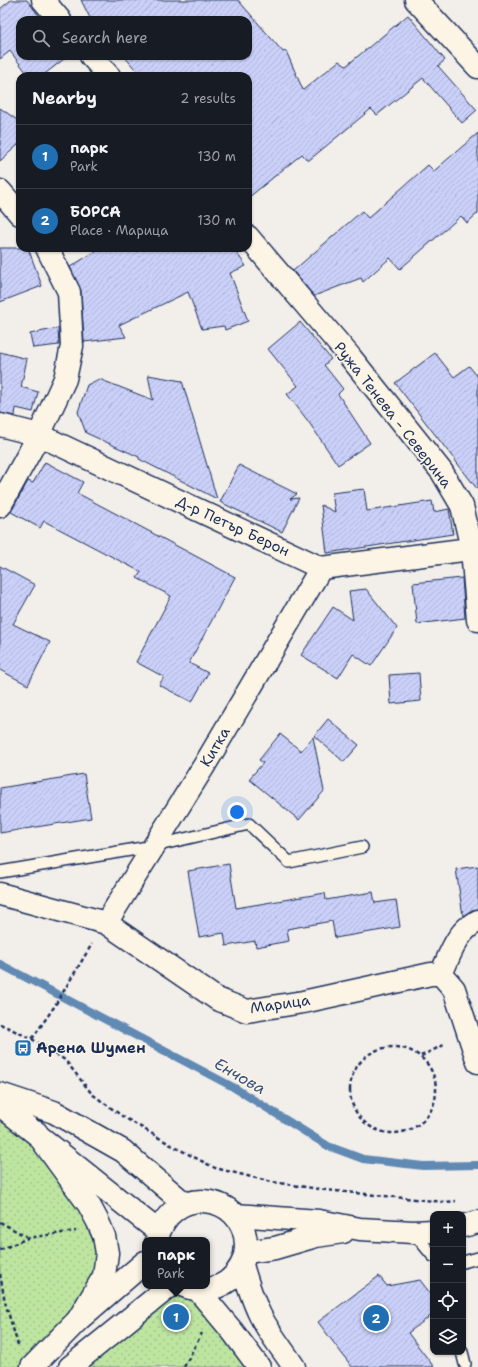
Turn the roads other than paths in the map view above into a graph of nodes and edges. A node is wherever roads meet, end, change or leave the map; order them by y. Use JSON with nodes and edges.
{"nodes":[{"id":1,"x":43,"y":0,"type":"edge"},
{"id":2,"x":416,"y":0,"type":"edge"},
{"id":3,"x":57,"y":16,"type":"edge"},
{"id":4,"x":95,"y":60,"type":"edge"},
{"id":5,"x":478,"y":67,"type":"edge"},
{"id":6,"x":105,"y":72,"type":"edge"},
{"id":7,"x":0,"y":192,"type":"edge"},
{"id":8,"x":16,"y":209,"type":"edge"},
{"id":9,"x":252,"y":242,"type":"edge"},
{"id":10,"x":49,"y":252,"type":"edge"},
{"id":11,"x":0,"y":425,"type":"edge"},
{"id":12,"x":39,"y":435,"type":"junction"},
{"id":13,"x":0,"y":506,"type":"edge"},
{"id":14,"x":475,"y":549,"type":"edge"},
{"id":15,"x":321,"y":568,"type":"junction"},
{"id":16,"x":478,"y":620,"type":"edge"},
{"id":17,"x":154,"y":846,"type":"junction"},
{"id":18,"x":362,"y":847,"type":"dead end"},
{"id":19,"x":0,"y":872,"type":"edge"},
{"id":20,"x":0,"y":894,"type":"edge"},
{"id":21,"x":478,"y":921,"type":"edge"},
{"id":22,"x":106,"y":923,"type":"junction"},
{"id":23,"x":441,"y":974,"type":"junction"},
{"id":24,"x":478,"y":1062,"type":"edge"},
{"id":25,"x":0,"y":1094,"type":"edge"},
{"id":26,"x":0,"y":1105,"type":"edge"},
{"id":27,"x":36,"y":1132,"type":"junction"},
{"id":28,"x":185,"y":1204,"type":"junction"},
{"id":29,"x":235,"y":1215,"type":"junction"},
{"id":30,"x":478,"y":1222,"type":"edge"},
{"id":31,"x":466,"y":1225,"type":"edge"},
{"id":32,"x":360,"y":1230,"type":"junction"},
{"id":33,"x":423,"y":1232,"type":"edge"},
{"id":34,"x":158,"y":1236,"type":"edge"},
{"id":35,"x":430,"y":1249,"type":"edge"},
{"id":36,"x":478,"y":1258,"type":"edge"},
{"id":37,"x":244,"y":1259,"type":"junction"},
{"id":38,"x":466,"y":1261,"type":"edge"},
{"id":39,"x":142,"y":1265,"type":"edge"},
{"id":40,"x":166,"y":1289,"type":"edge"},
{"id":41,"x":192,"y":1289,"type":"edge"},
{"id":42,"x":210,"y":1289,"type":"edge"},
{"id":43,"x":78,"y":1320,"type":"junction"},
{"id":44,"x":462,"y":1355,"type":"edge"},
{"id":45,"x":464,"y":1364,"type":"dead end"},
{"id":46,"x":32,"y":1367,"type":"edge"},
{"id":47,"x":70,"y":1367,"type":"edge"},
{"id":48,"x":259,"y":1367,"type":"edge"},
{"id":49,"x":294,"y":1367,"type":"edge"}],
"edges":[{"from":1,"to":3,"type":"street"},
{"from":2,"to":5,"type":"street"},
{"from":4,"to":6,"type":"street"},
{"from":7,"to":8,"type":"street"},
{"from":9,"to":14,"type":"street","name":"Ружа Тенева - Северина"},
{"from":10,"to":12,"type":"street"},
{"from":11,"to":12,"type":"street","name":"Д-р Петър Берон"},
{"from":12,"to":13,"type":"street"},
{"from":12,"to":15,"type":"street","name":"Д-р Петър Берон"},
{"from":14,"to":15,"type":"street"},
{"from":14,"to":16,"type":"street","name":"Ружа Тенева - Северина"},
{"from":15,"to":17,"type":"street","name":"Китка"},
{"from":17,"to":18,"type":"lane"},
{"from":17,"to":19,"type":"lane"},
{"from":17,"to":22,"type":"street","name":"Китка"},
{"from":20,"to":22,"type":"street","name":"Марица"},
{"from":21,"to":23,"type":"street"},
{"from":22,"to":23,"type":"street","name":"Марица"},
{"from":23,"to":24,"type":"street"},
{"from":25,"to":28,"type":"street"},
{"from":26,"to":27,"type":"street"},
{"from":27,"to":34,"type":"street"},
{"from":27,"to":43,"type":"street"},
{"from":28,"to":29,"type":"street"},
{"from":28,"to":34,"type":"street"},
{"from":29,"to":32,"type":"street"},
{"from":29,"to":37,"type":"street"},
{"from":30,"to":31,"type":"street"},
{"from":32,"to":33,"type":"street"},
{"from":32,"to":37,"type":"street"},
{"from":33,"to":35,"type":"lane"},
{"from":36,"to":38,"type":"lane"},
{"from":37,"to":42,"type":"street"},
{"from":37,"to":49,"type":"street"},
{"from":39,"to":43,"type":"street"},
{"from":40,"to":47,"type":"street"},
{"from":41,"to":48,"type":"street"},
{"from":43,"to":46,"type":"street"},
{"from":44,"to":45,"type":"lane"}]}
